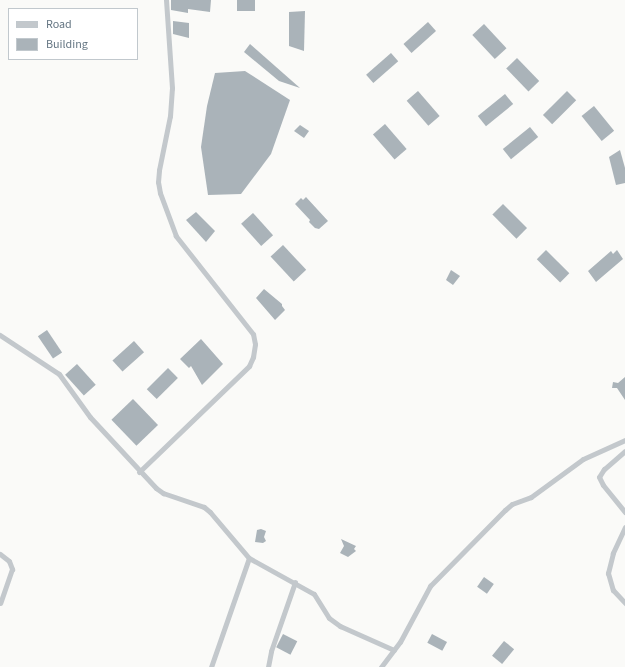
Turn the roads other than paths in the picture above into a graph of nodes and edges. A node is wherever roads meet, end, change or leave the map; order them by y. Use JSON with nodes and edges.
{"nodes":[{"id":1,"x":166,"y":0,"type":"edge"},
{"id":2,"x":0,"y":335,"type":"edge"},
{"id":3,"x":625,"y":440,"type":"edge"},
{"id":4,"x":625,"y":451,"type":"edge"},
{"id":5,"x":139,"y":472,"type":"junction"},
{"id":6,"x":625,"y":512,"type":"edge"},
{"id":7,"x":625,"y":527,"type":"edge"},
{"id":8,"x":0,"y":554,"type":"edge"},
{"id":9,"x":249,"y":558,"type":"junction"},
{"id":10,"x":295,"y":582,"type":"junction"},
{"id":11,"x":0,"y":603,"type":"edge"},
{"id":12,"x":625,"y":603,"type":"edge"},
{"id":13,"x":394,"y":650,"type":"junction"},
{"id":14,"x":211,"y":667,"type":"edge"},
{"id":15,"x":268,"y":667,"type":"edge"},
{"id":16,"x":381,"y":667,"type":"edge"}],
"edges":[{"from":1,"to":5,"type":"street"},
{"from":2,"to":5,"type":"street"},
{"from":3,"to":13,"type":"street"},
{"from":4,"to":6,"type":"street"},
{"from":5,"to":9,"type":"street"},
{"from":7,"to":12,"type":"street"},
{"from":8,"to":11,"type":"street"},
{"from":9,"to":10,"type":"street"},
{"from":9,"to":14,"type":"street"},
{"from":10,"to":13,"type":"street"},
{"from":10,"to":15,"type":"street"},
{"from":13,"to":16,"type":"street"}]}
